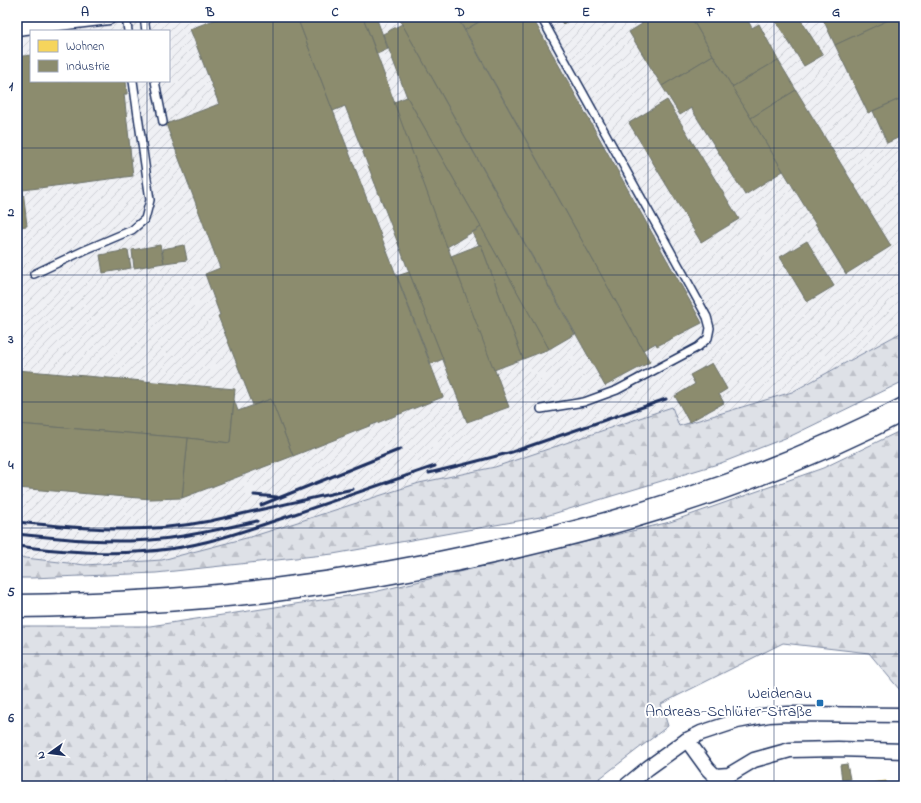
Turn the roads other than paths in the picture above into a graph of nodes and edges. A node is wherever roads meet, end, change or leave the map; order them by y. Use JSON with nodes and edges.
{"nodes":[{"id":1,"x":108,"y":17,"type":"edge"},
{"id":2,"x":126,"y":17,"type":"edge"},
{"id":3,"x":144,"y":17,"type":"edge"},
{"id":4,"x":540,"y":17,"type":"edge"},
{"id":5,"x":17,"y":28,"type":"edge"},
{"id":6,"x":128,"y":30,"type":"edge"},
{"id":7,"x":146,"y":30,"type":"edge"},
{"id":8,"x":133,"y":82,"type":"edge"},
{"id":9,"x":155,"y":82,"type":"edge"},
{"id":10,"x":163,"y":122,"type":"dead end"},
{"id":11,"x":34,"y":274,"type":"dead end"},
{"id":12,"x":541,"y":409,"type":"dead end"},
{"id":13,"x":904,"y":409,"type":"edge"},
{"id":14,"x":17,"y":606,"type":"edge"},
{"id":15,"x":904,"y":715,"type":"edge"},
{"id":16,"x":687,"y":740,"type":"junction"},
{"id":17,"x":904,"y":751,"type":"edge"},
{"id":18,"x":626,"y":786,"type":"edge"}],
"edges":[{"from":1,"to":5,"type":"street"},
{"from":2,"to":6,"type":"lane"},
{"from":3,"to":7,"type":"lane"},
{"from":4,"to":12,"type":"lane"},
{"from":8,"to":11,"type":"lane"},
{"from":9,"to":10,"type":"lane"},
{"from":13,"to":14,"type":"main road"},
{"from":15,"to":16,"type":"street"},
{"from":16,"to":17,"type":"street"},
{"from":16,"to":18,"type":"street"}]}
